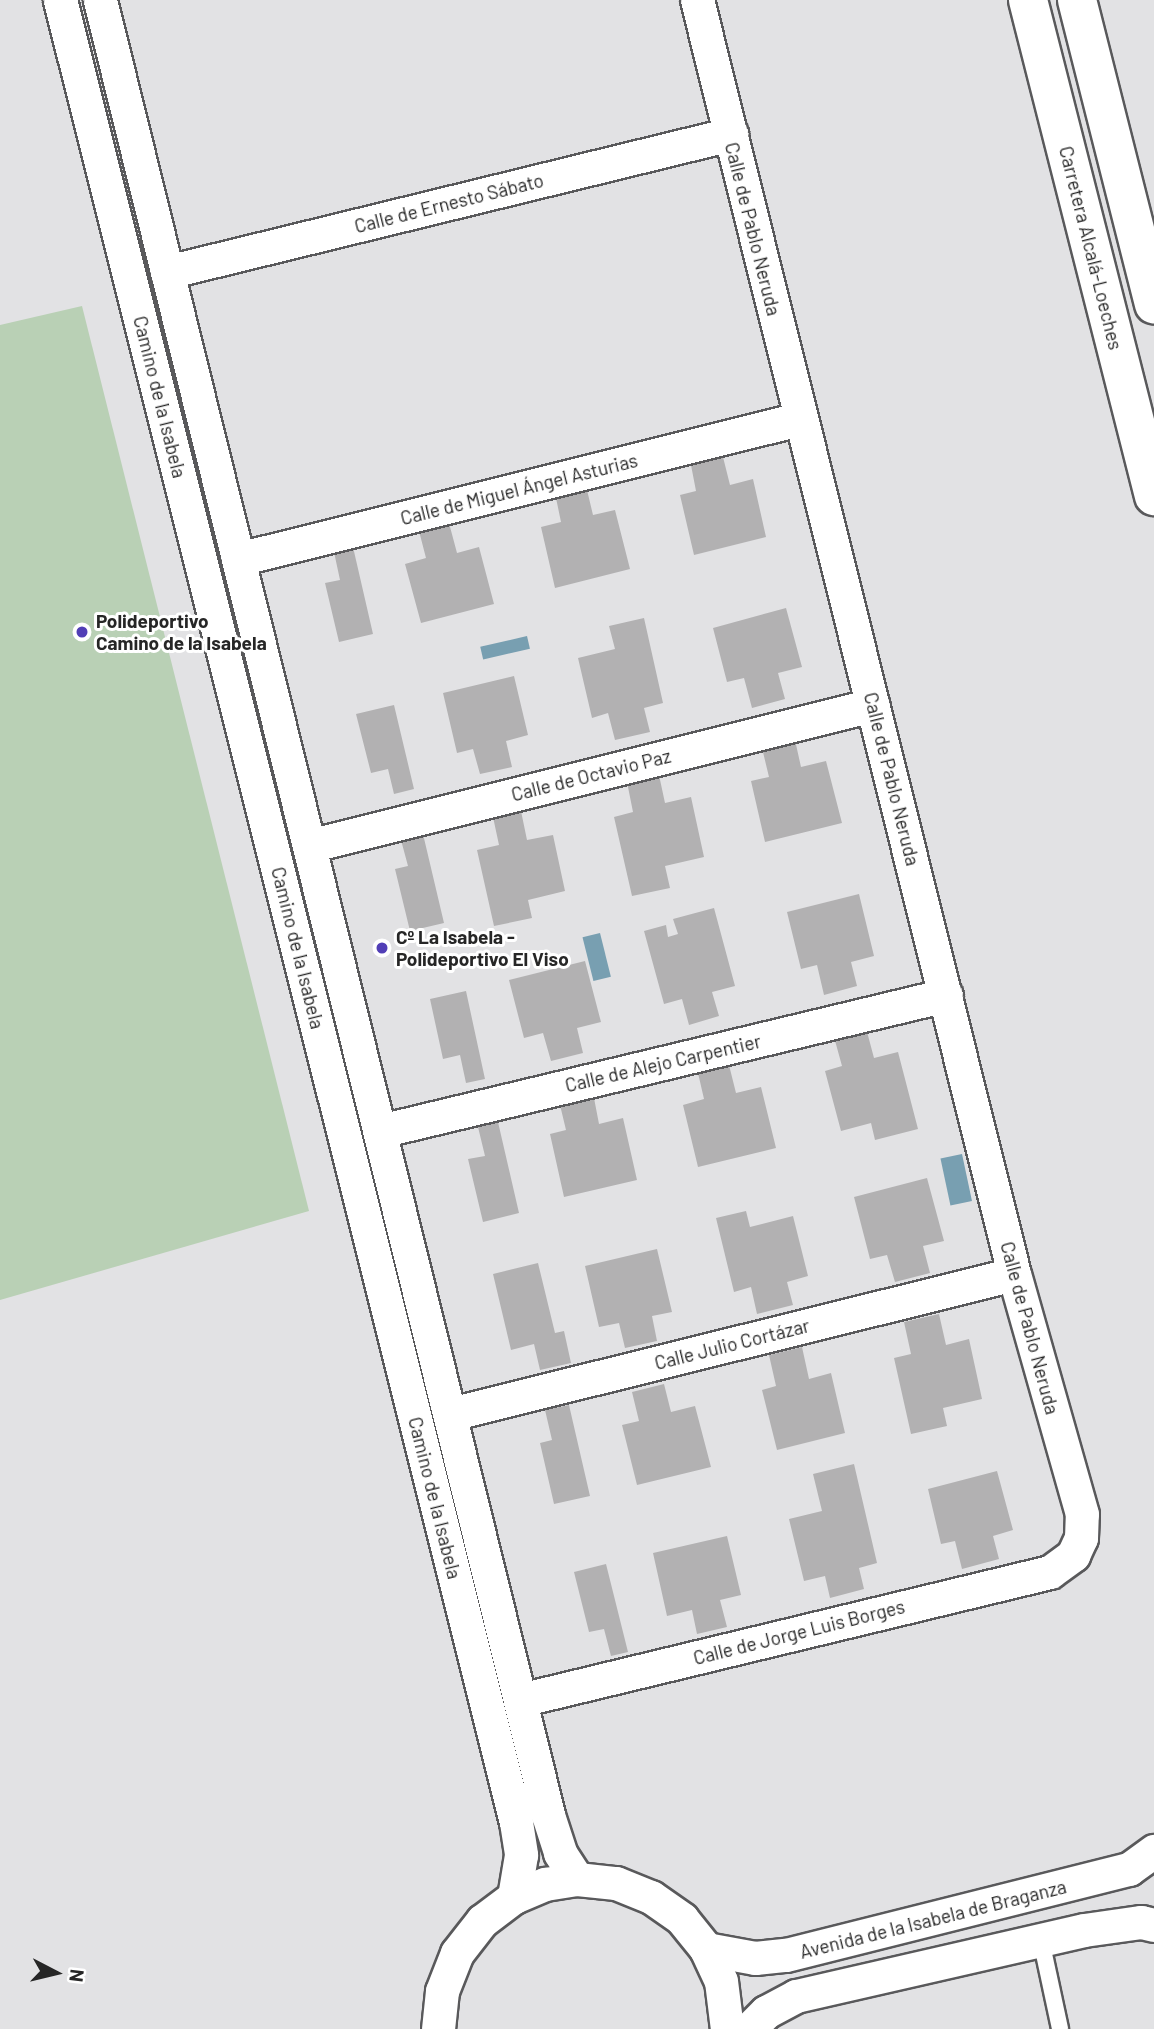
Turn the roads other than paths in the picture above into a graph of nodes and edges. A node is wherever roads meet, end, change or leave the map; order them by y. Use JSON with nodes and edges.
{"nodes":[{"id":1,"x":60,"y":0,"type":"edge"},
{"id":2,"x":100,"y":0,"type":"edge"},
{"id":3,"x":696,"y":0,"type":"edge"},
{"id":4,"x":1028,"y":0,"type":"edge"},
{"id":5,"x":1077,"y":0,"type":"edge"},
{"id":6,"x":731,"y":134,"type":"junction"},
{"id":7,"x":167,"y":272,"type":"junction"},
{"id":8,"x":1154,"y":304,"type":"edge"},
{"id":9,"x":799,"y":419,"type":"junction"},
{"id":10,"x":1154,"y":496,"type":"edge"},
{"id":11,"x":239,"y":559,"type":"junction"},
{"id":12,"x":873,"y":705,"type":"junction"},
{"id":13,"x":309,"y":846,"type":"junction"},
{"id":14,"x":946,"y":995,"type":"junction"},
{"id":15,"x":380,"y":1130,"type":"junction"},
{"id":16,"x":1014,"y":1274,"type":"junction"},
{"id":17,"x":450,"y":1414,"type":"junction"},
{"id":18,"x":1073,"y":1555,"type":"joint"},
{"id":19,"x":520,"y":1700,"type":"junction"},
{"id":20,"x":1154,"y":1852,"type":"edge"},
{"id":21,"x":577,"y":1879,"type":"junction"},
{"id":22,"x":514,"y":1897,"type":"junction"},
{"id":23,"x":1154,"y":1925,"type":"edge"},
{"id":24,"x":1041,"y":1940,"type":"junction"},
{"id":25,"x":706,"y":1949,"type":"junction"},
{"id":26,"x":438,"y":2029,"type":"edge"},
{"id":27,"x":727,"y":2029,"type":"edge"},
{"id":28,"x":748,"y":2029,"type":"edge"},
{"id":29,"x":1060,"y":2029,"type":"edge"}],
"edges":[{"from":1,"to":22,"type":"street","name":"Camino de la Isabela"},
{"from":2,"to":7,"type":"street","name":"Camino de la Isabela"},
{"from":3,"to":6,"type":"street","name":"Calle de Pablo Neruda"},
{"from":4,"to":10,"type":"main road","name":"Carretera Alcalá-Loeches"},
{"from":5,"to":8,"type":"main road"},
{"from":6,"to":7,"type":"street","name":"Calle de Ernesto Sábato"},
{"from":6,"to":9,"type":"street","name":"Calle de Pablo Neruda"},
{"from":7,"to":11,"type":"street","name":"Camino de la Isabela"},
{"from":9,"to":11,"type":"street","name":"Calle de Miguel Ángel Asturias"},
{"from":9,"to":12,"type":"street","name":"Calle de Pablo Neruda"},
{"from":11,"to":13,"type":"street","name":"Camino de la Isabela"},
{"from":12,"to":13,"type":"street","name":"Calle de Octavio Paz"},
{"from":12,"to":14,"type":"street","name":"Calle de Pablo Neruda"},
{"from":13,"to":15,"type":"street","name":"Camino de la Isabela"},
{"from":14,"to":15,"type":"street","name":"Calle de Alejo Carpentier"},
{"from":14,"to":16,"type":"street","name":"Calle de Pablo Neruda"},
{"from":15,"to":17,"type":"street","name":"Camino de la Isabela"},
{"from":16,"to":17,"type":"street","name":"Calle Julio Cortázar"},
{"from":16,"to":18,"type":"street","name":"Calle de Pablo Neruda"},
{"from":17,"to":19,"type":"street","name":"Camino de la Isabela"},
{"from":18,"to":19,"type":"street","name":"Calle de Jorge Luis Borges"},
{"from":19,"to":21,"type":"street","name":"Camino de la Isabela"},
{"from":20,"to":25,"type":"street","name":"Avenida de la Isabela de Braganza"},
{"from":21,"to":22,"type":"street"},
{"from":21,"to":25,"type":"street"},
{"from":22,"to":26,"type":"street"},
{"from":23,"to":24,"type":"street"},
{"from":24,"to":28,"type":"street"},
{"from":24,"to":29,"type":"lane"},
{"from":25,"to":27,"type":"street"}]}
